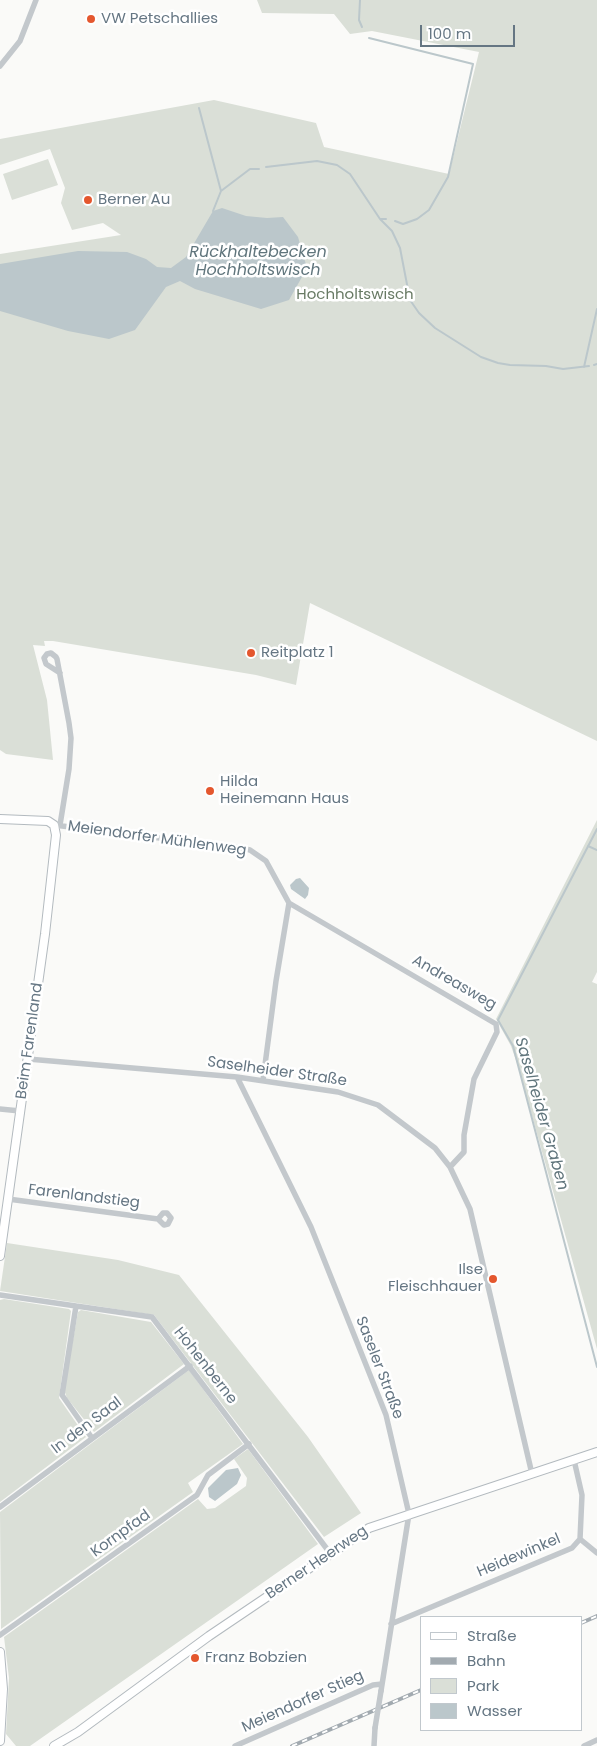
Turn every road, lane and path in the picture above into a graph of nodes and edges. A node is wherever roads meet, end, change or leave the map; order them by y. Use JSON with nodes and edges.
{"nodes":[{"id":1,"x":36,"y":0,"type":"edge"},
{"id":2,"x":0,"y":66,"type":"edge"},
{"id":3,"x":60,"y":673,"type":"dead end"},
{"id":4,"x":0,"y":819,"type":"edge"},
{"id":5,"x":57,"y":825,"type":"junction"},
{"id":6,"x":289,"y":903,"type":"junction"},
{"id":7,"x":28,"y":1059,"type":"junction"},
{"id":8,"x":238,"y":1077,"type":"junction"},
{"id":9,"x":262,"y":1080,"type":"junction"},
{"id":10,"x":0,"y":1109,"type":"edge"},
{"id":11,"x":20,"y":1112,"type":"junction"},
{"id":12,"x":450,"y":1167,"type":"junction"},
{"id":13,"x":8,"y":1199,"type":"junction"},
{"id":14,"x":158,"y":1219,"type":"dead end"},
{"id":15,"x":0,"y":1256,"type":"edge"},
{"id":16,"x":0,"y":1295,"type":"edge"},
{"id":17,"x":76,"y":1306,"type":"junction"},
{"id":18,"x":190,"y":1366,"type":"junction"},
{"id":19,"x":92,"y":1438,"type":"junction"},
{"id":20,"x":249,"y":1444,"type":"junction"},
{"id":21,"x":597,"y":1452,"type":"edge"},
{"id":22,"x":574,"y":1460,"type":"junction"},
{"id":23,"x":532,"y":1474,"type":"junction"},
{"id":24,"x":0,"y":1507,"type":"edge"},
{"id":25,"x":409,"y":1514,"type":"junction"},
{"id":26,"x":580,"y":1539,"type":"junction"},
{"id":27,"x":330,"y":1553,"type":"junction"},
{"id":28,"x":597,"y":1553,"type":"edge"},
{"id":29,"x":391,"y":1624,"type":"junction"},
{"id":30,"x":0,"y":1635,"type":"edge"},
{"id":31,"x":0,"y":1652,"type":"edge"},
{"id":32,"x":382,"y":1687,"type":"junction"},
{"id":33,"x":70,"y":1738,"type":"junction"},
{"id":34,"x":597,"y":1740,"type":"edge"},
{"id":35,"x":2,"y":1742,"type":"edge"},
{"id":36,"x":54,"y":1746,"type":"edge"},
{"id":37,"x":64,"y":1746,"type":"edge"},
{"id":38,"x":235,"y":1746,"type":"edge"},
{"id":39,"x":374,"y":1746,"type":"edge"},
{"id":40,"x":584,"y":1746,"type":"edge"}],
"edges":[{"from":1,"to":2,"type":"street"},
{"from":3,"to":5,"type":"street"},
{"from":4,"to":5,"type":"main road","name":"Meiendorfer Mühlenweg"},
{"from":5,"to":6,"type":"street","name":"Meiendorfer Mühlenweg"},
{"from":5,"to":7,"type":"main road","name":"Beim Farenland"},
{"from":6,"to":9,"type":"street"},
{"from":6,"to":12,"type":"street","name":"Andreasweg"},
{"from":7,"to":8,"type":"street","name":"Saselheider Straße"},
{"from":7,"to":11,"type":"main road","name":"Beim Farenland"},
{"from":8,"to":9,"type":"street","name":"Saselheider Straße"},
{"from":8,"to":25,"type":"street","name":"Saseler Straße"},
{"from":9,"to":12,"type":"street","name":"Saselheider Straße"},
{"from":10,"to":11,"type":"street"},
{"from":11,"to":13,"type":"main road","name":"Beim Farenland"},
{"from":12,"to":23,"type":"street","name":"Saselheider Straße"},
{"from":13,"to":14,"type":"street","name":"Farenlandstieg"},
{"from":13,"to":15,"type":"main road","name":"Beim Farenland"},
{"from":16,"to":17,"type":"street","name":"Hohenberne"},
{"from":17,"to":18,"type":"street","name":"Hohenberne"},
{"from":17,"to":19,"type":"street"},
{"from":18,"to":19,"type":"street","name":"In den Saal"},
{"from":18,"to":20,"type":"street","name":"Hohenberne"},
{"from":19,"to":24,"type":"street","name":"In den Saal"},
{"from":20,"to":27,"type":"street","name":"Hohenberne"},
{"from":20,"to":30,"type":"street","name":"Kornpfad"},
{"from":21,"to":22,"type":"main road","name":"Berner Heerweg"},
{"from":22,"to":23,"type":"main road","name":"Berner Heerweg"},
{"from":22,"to":26,"type":"street","name":"Heidewinkel"},
{"from":23,"to":25,"type":"main road","name":"Berner Heerweg"},
{"from":25,"to":27,"type":"main road","name":"Berner Heerweg"},
{"from":25,"to":29,"type":"street","name":"Saseler Straße"},
{"from":26,"to":28,"type":"street"},
{"from":26,"to":29,"type":"street","name":"Heidewinkel"},
{"from":27,"to":33,"type":"main road","name":"Berner Heerweg"},
{"from":29,"to":32,"type":"street","name":"Saseler Straße"},
{"from":31,"to":35,"type":"main road"},
{"from":32,"to":38,"type":"street","name":"Meiendorfer Stieg"},
{"from":32,"to":39,"type":"street","name":"Saseler Straße","bridge":true},
{"from":33,"to":36,"type":"main road","name":"Berner Heerweg"},
{"from":33,"to":37,"type":"main road","name":"Berner Heerweg"},
{"from":34,"to":40,"type":"street"}]}
